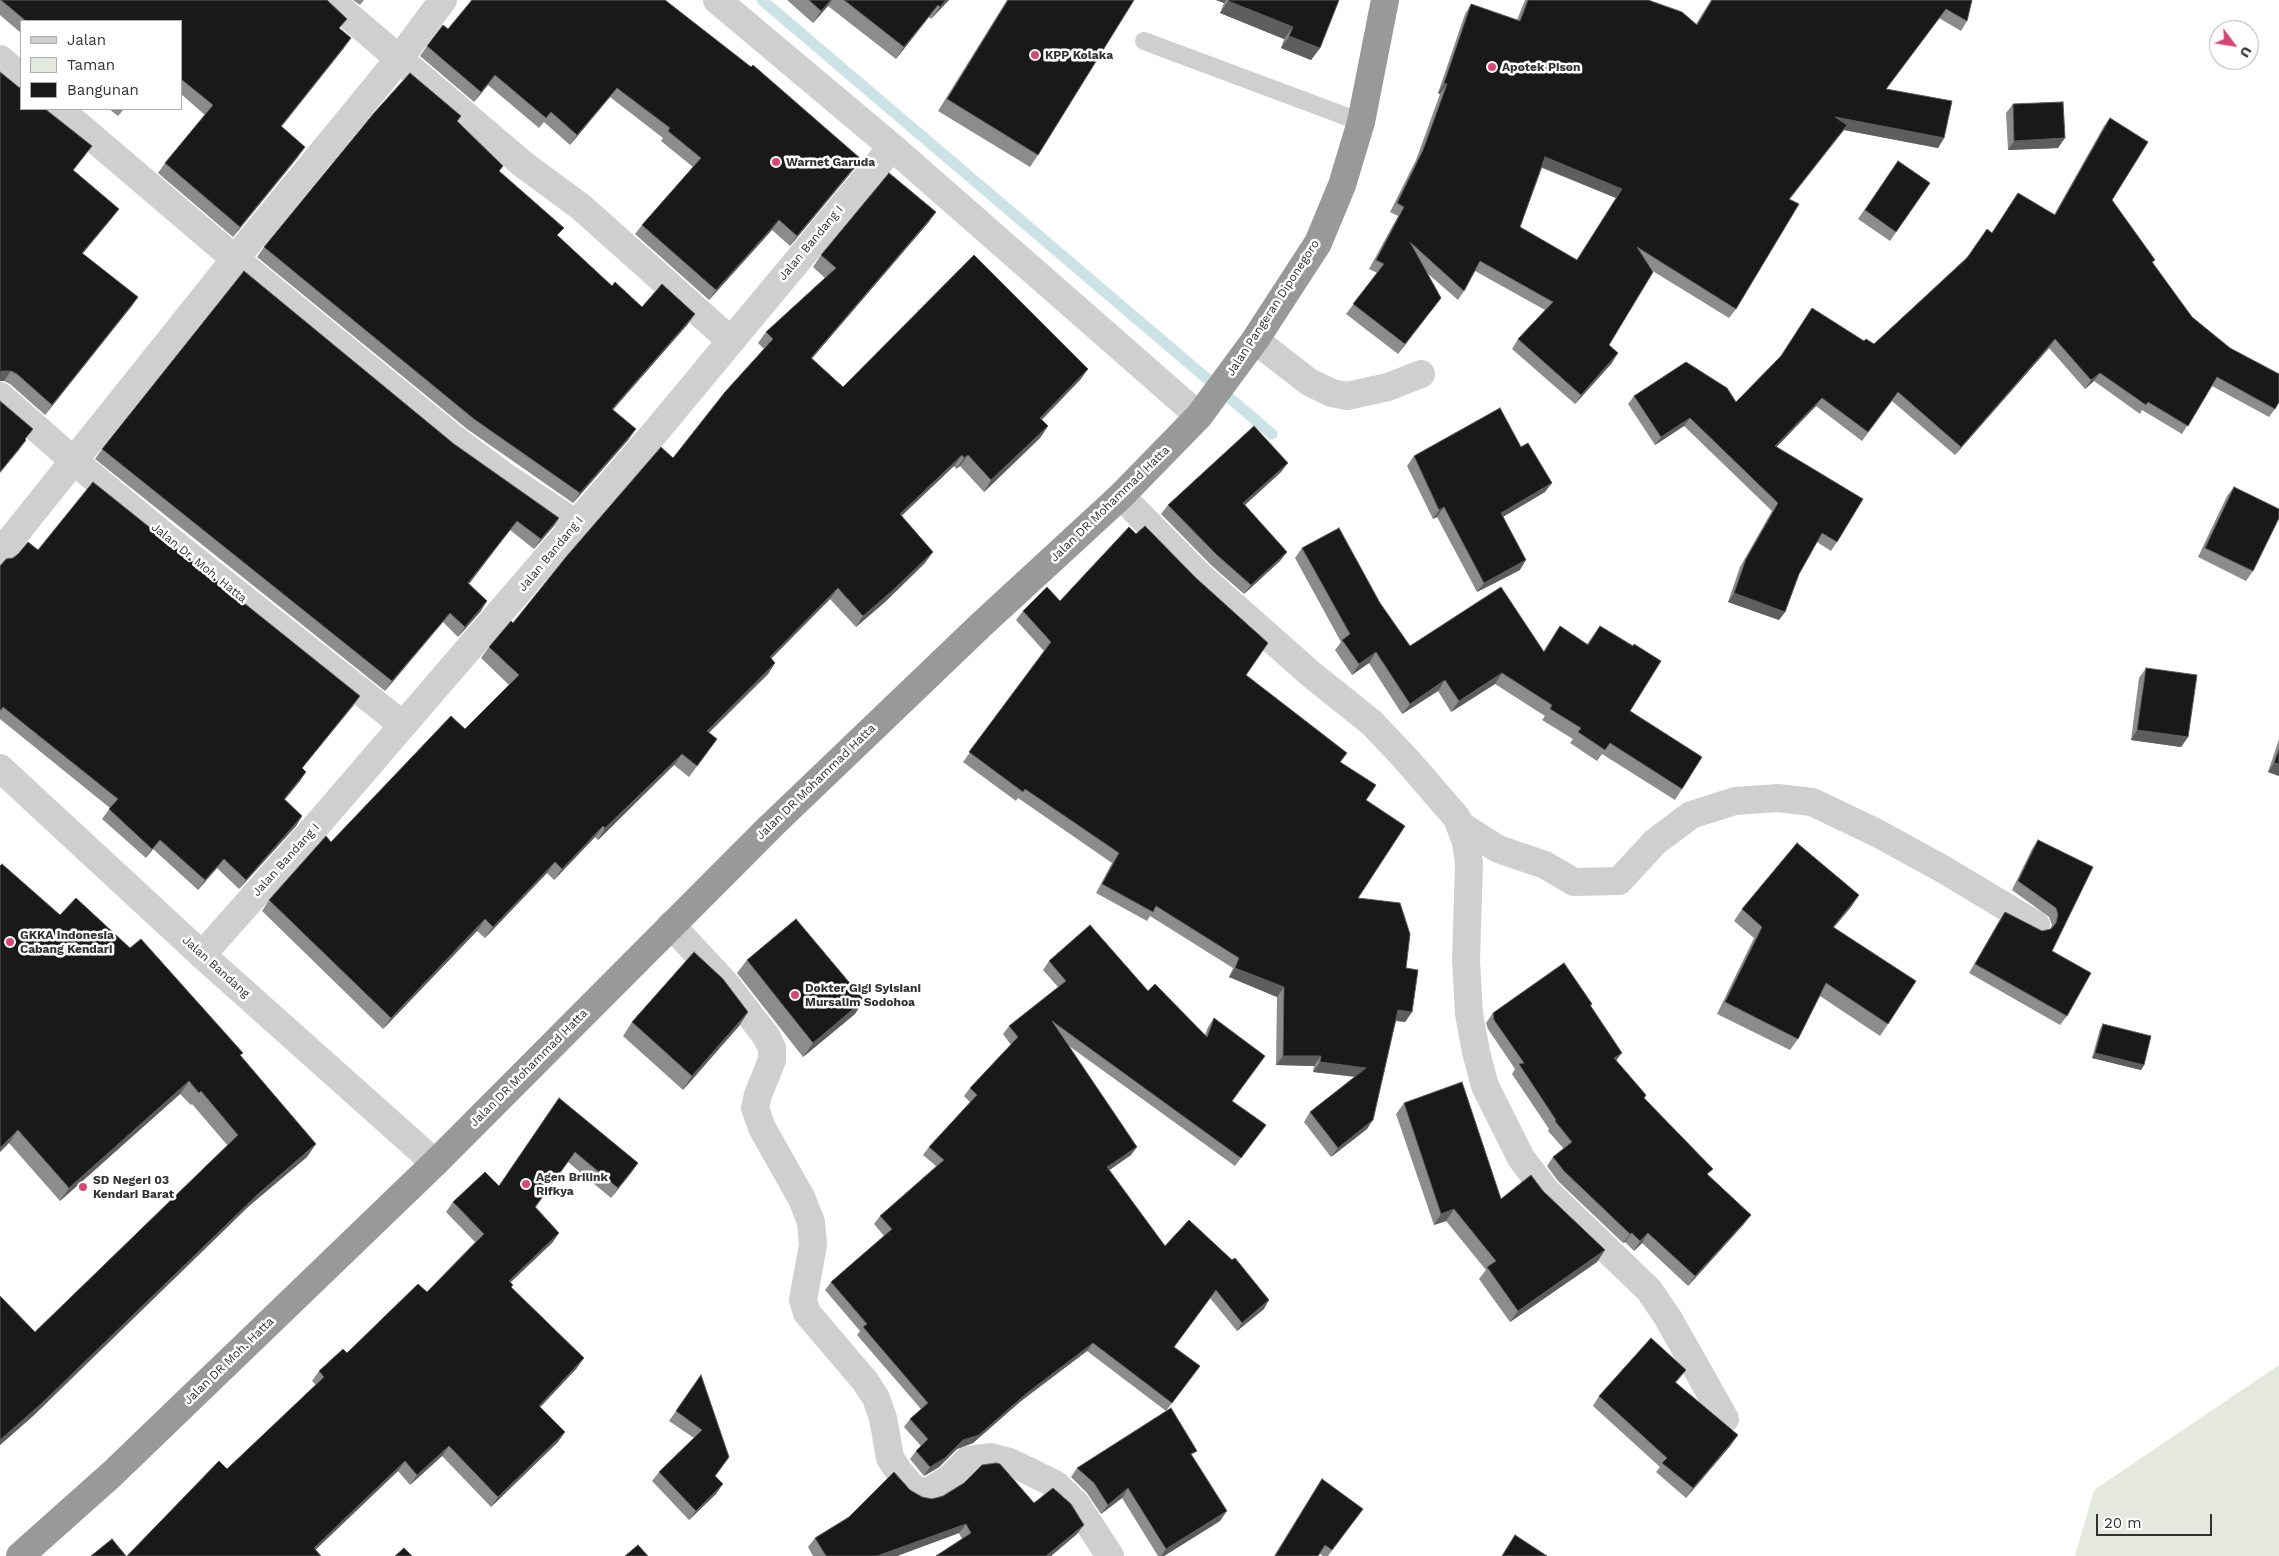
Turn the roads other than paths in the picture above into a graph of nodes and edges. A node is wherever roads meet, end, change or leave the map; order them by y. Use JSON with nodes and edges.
{"nodes":[{"id":1,"x":330,"y":0,"type":"edge"},
{"id":2,"x":443,"y":0,"type":"edge"},
{"id":3,"x":717,"y":0,"type":"edge"},
{"id":4,"x":1385,"y":0,"type":"edge"},
{"id":5,"x":1144,"y":41,"type":"dead end"},
{"id":6,"x":0,"y":59,"type":"edge"},
{"id":7,"x":399,"y":59,"type":"junction"},
{"id":8,"x":20,"y":76,"type":"edge"},
{"id":9,"x":60,"y":110,"type":"edge"},
{"id":10,"x":1361,"y":122,"type":"junction"},
{"id":11,"x":892,"y":146,"type":"junction"},
{"id":12,"x":235,"y":259,"type":"junction"},
{"id":13,"x":730,"y":340,"type":"junction"},
{"id":14,"x":1255,"y":340,"type":"junction"},
{"id":15,"x":1421,"y":374,"type":"dead end"},
{"id":16,"x":0,"y":396,"type":"edge"},
{"id":17,"x":1202,"y":412,"type":"junction"},
{"id":18,"x":74,"y":462,"type":"junction"},
{"id":19,"x":1121,"y":496,"type":"junction"},
{"id":20,"x":576,"y":524,"type":"junction"},
{"id":21,"x":0,"y":553,"type":"edge"},
{"id":22,"x":402,"y":725,"type":"junction"},
{"id":23,"x":0,"y":768,"type":"edge"},
{"id":24,"x":1462,"y":826,"type":"junction"},
{"id":25,"x":671,"y":925,"type":"junction"},
{"id":26,"x":2036,"y":925,"type":"dead end"},
{"id":27,"x":202,"y":955,"type":"junction"},
{"id":28,"x":435,"y":1163,"type":"junction"},
{"id":29,"x":1725,"y":1419,"type":"dead end"},
{"id":30,"x":20,"y":1556,"type":"edge"},
{"id":31,"x":1110,"y":1556,"type":"edge"}],
"edges":[{"from":1,"to":7,"type":"street"},
{"from":2,"to":7,"type":"street"},
{"from":3,"to":11,"type":"street"},
{"from":4,"to":10,"type":"highway","name":"Jalan Pangeran Diponegoro"},
{"from":5,"to":10,"type":"lane"},
{"from":6,"to":8,"type":"street"},
{"from":7,"to":12,"type":"street"},
{"from":7,"to":13,"type":"street"},
{"from":9,"to":12,"type":"street"},
{"from":10,"to":14,"type":"highway","name":"Jalan Pangeran Diponegoro"},
{"from":11,"to":13,"type":"street","name":"Jalan Bandang I"},
{"from":11,"to":17,"type":"street"},
{"from":12,"to":18,"type":"street"},
{"from":12,"to":20,"type":"street"},
{"from":13,"to":20,"type":"street","name":"Jalan Bandang I"},
{"from":14,"to":15,"type":"street"},
{"from":14,"to":17,"type":"highway","name":"Jalan Pangeran Diponegoro"},
{"from":16,"to":18,"type":"street","name":"Jalan Dr. Moh. Hatta"},
{"from":17,"to":19,"type":"highway","name":"Jalan DR Mohammad Hatta"},
{"from":18,"to":21,"type":"street"},
{"from":18,"to":22,"type":"street","name":"Jalan Dr. Moh. Hatta"},
{"from":19,"to":24,"type":"street"},
{"from":19,"to":25,"type":"highway","name":"Jalan DR Mohammad Hatta"},
{"from":20,"to":22,"type":"street","name":"Jalan Bandang I"},
{"from":22,"to":27,"type":"street","name":"Jalan Bandang I"},
{"from":23,"to":27,"type":"street","name":"Jalan Bandang"},
{"from":24,"to":26,"type":"street"},
{"from":24,"to":29,"type":"street"},
{"from":25,"to":28,"type":"highway","name":"Jalan DR Mohammad Hatta"},
{"from":25,"to":31,"type":"street"},
{"from":27,"to":28,"type":"street","name":"Jalan Bandang"},
{"from":28,"to":30,"type":"highway","name":"Jalan DR Moh. Hatta"}]}
